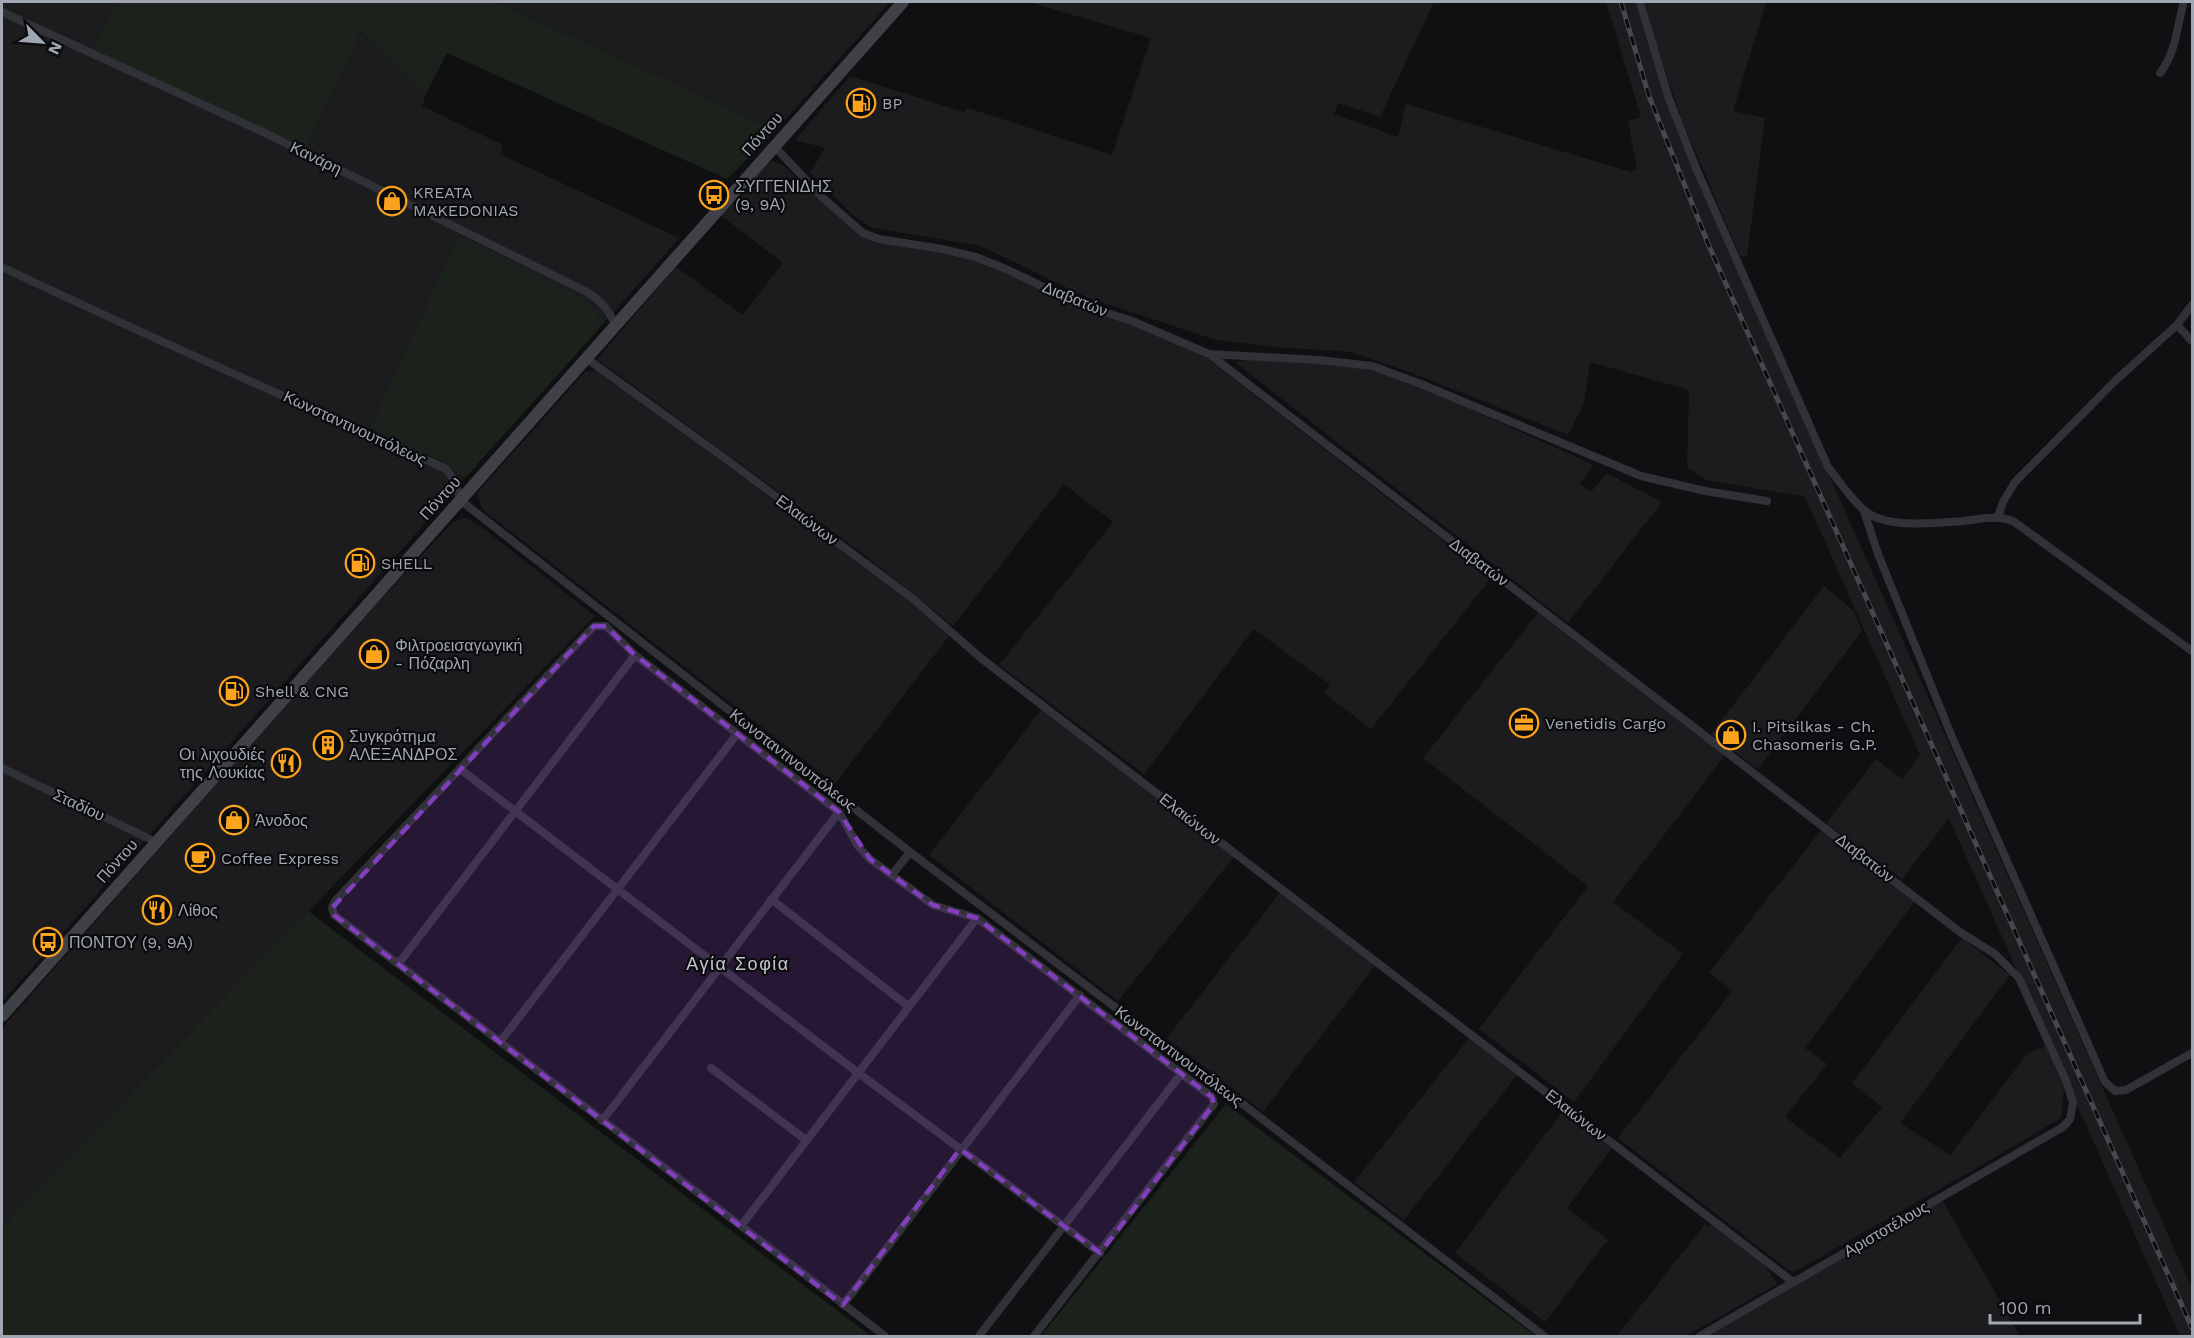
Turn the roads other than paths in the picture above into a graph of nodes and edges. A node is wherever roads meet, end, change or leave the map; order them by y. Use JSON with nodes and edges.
{"nodes":[{"id":1,"x":903,"y":2,"type":"edge"},
{"id":2,"x":1640,"y":2,"type":"edge"},
{"id":3,"x":2184,"y":2,"type":"edge"},
{"id":4,"x":2,"y":12,"type":"edge"},
{"id":5,"x":2160,"y":73,"type":"dead end"},
{"id":6,"x":774,"y":146,"type":"junction"},
{"id":7,"x":2,"y":267,"type":"edge"},
{"id":8,"x":2193,"y":304,"type":"edge"},
{"id":9,"x":615,"y":325,"type":"junction"},
{"id":10,"x":2178,"y":325,"type":"junction"},
{"id":11,"x":2193,"y":340,"type":"edge"},
{"id":12,"x":1209,"y":354,"type":"junction"},
{"id":13,"x":586,"y":358,"type":"junction"},
{"id":14,"x":460,"y":500,"type":"junction"},
{"id":15,"x":1767,"y":501,"type":"dead end"},
{"id":16,"x":1864,"y":511,"type":"junction"},
{"id":17,"x":1998,"y":518,"type":"junction"},
{"id":18,"x":2193,"y":651,"type":"edge"},
{"id":19,"x":635,"y":655,"type":"junction"},
{"id":20,"x":737,"y":734,"type":"junction"},
{"id":21,"x":2,"y":768,"type":"edge"},
{"id":22,"x":460,"y":769,"type":"junction"},
{"id":23,"x":513,"y":811,"type":"junction"},
{"id":24,"x":838,"y":812,"type":"junction"},
{"id":25,"x":156,"y":842,"type":"junction"},
{"id":26,"x":910,"y":852,"type":"junction"},
{"id":27,"x":892,"y":875,"type":"junction"},
{"id":28,"x":617,"y":889,"type":"junction"},
{"id":29,"x":771,"y":899,"type":"junction"},
{"id":30,"x":977,"y":918,"type":"junction"},
{"id":31,"x":399,"y":963,"type":"junction"},
{"id":32,"x":720,"y":967,"type":"junction"},
{"id":33,"x":1080,"y":995,"type":"junction"},
{"id":34,"x":909,"y":1006,"type":"junction"},
{"id":35,"x":2,"y":1016,"type":"edge"},
{"id":36,"x":500,"y":1042,"type":"junction"},
{"id":37,"x":2193,"y":1053,"type":"edge"},
{"id":38,"x":711,"y":1068,"type":"dead end"},
{"id":39,"x":857,"y":1072,"type":"junction"},
{"id":40,"x":1181,"y":1074,"type":"junction"},
{"id":41,"x":2070,"y":1119,"type":"joint"},
{"id":42,"x":602,"y":1121,"type":"junction"},
{"id":43,"x":806,"y":1140,"type":"junction"},
{"id":44,"x":960,"y":1149,"type":"junction"},
{"id":45,"x":741,"y":1226,"type":"junction"},
{"id":46,"x":1063,"y":1227,"type":"junction"},
{"id":47,"x":1100,"y":1253,"type":"junction"},
{"id":48,"x":1793,"y":1282,"type":"junction"},
{"id":49,"x":843,"y":1305,"type":"junction"},
{"id":50,"x":885,"y":1336,"type":"edge"},
{"id":51,"x":980,"y":1336,"type":"edge"},
{"id":52,"x":1034,"y":1336,"type":"edge"},
{"id":53,"x":1544,"y":1336,"type":"edge"},
{"id":54,"x":1700,"y":1336,"type":"edge"}],
"edges":[{"from":1,"to":6,"type":"street","name":"Πόντου"},
{"from":2,"to":16,"type":"street"},
{"from":3,"to":5,"type":"street"},
{"from":4,"to":9,"type":"street","name":"Κανάρη"},
{"from":6,"to":9,"type":"street","name":"Πόντου"},
{"from":6,"to":12,"type":"street","name":"Διαβατών"},
{"from":7,"to":14,"type":"street","name":"Κωνσταντινουπόλεως"},
{"from":8,"to":10,"type":"street"},
{"from":9,"to":13,"type":"street","name":"Πόντου"},
{"from":10,"to":11,"type":"street"},
{"from":10,"to":17,"type":"street"},
{"from":12,"to":15,"type":"street"},
{"from":12,"to":41,"type":"street","name":"Διαβατών"},
{"from":13,"to":14,"type":"street","name":"Πόντου"},
{"from":13,"to":48,"type":"street","name":"Ελαιώνων"},
{"from":14,"to":25,"type":"street","name":"Πόντου"},
{"from":14,"to":26,"type":"street","name":"Κωνσταντινουπόλεως"},
{"from":16,"to":17,"type":"street"},
{"from":16,"to":37,"type":"street"},
{"from":17,"to":18,"type":"street"},
{"from":19,"to":20,"type":"street"},
{"from":19,"to":22,"type":"street"},
{"from":19,"to":23,"type":"street"},
{"from":20,"to":24,"type":"street"},
{"from":20,"to":28,"type":"street"},
{"from":21,"to":25,"type":"street","name":"Σταδίου"},
{"from":22,"to":23,"type":"street"},
{"from":22,"to":31,"type":"street"},
{"from":23,"to":28,"type":"street"},
{"from":23,"to":31,"type":"street"},
{"from":24,"to":27,"type":"street"},
{"from":24,"to":29,"type":"street"},
{"from":25,"to":35,"type":"street","name":"Πόντου"},
{"from":26,"to":27,"type":"street"},
{"from":26,"to":53,"type":"street","name":"Κωνσταντινουπόλεως"},
{"from":27,"to":30,"type":"street"},
{"from":28,"to":32,"type":"street"},
{"from":28,"to":36,"type":"street"},
{"from":29,"to":32,"type":"street"},
{"from":29,"to":34,"type":"street"},
{"from":30,"to":33,"type":"street"},
{"from":30,"to":34,"type":"street"},
{"from":31,"to":36,"type":"street"},
{"from":32,"to":39,"type":"street"},
{"from":32,"to":42,"type":"street"},
{"from":33,"to":40,"type":"street"},
{"from":33,"to":44,"type":"street"},
{"from":34,"to":39,"type":"street"},
{"from":36,"to":42,"type":"street"},
{"from":38,"to":43,"type":"street"},
{"from":39,"to":43,"type":"street"},
{"from":39,"to":44,"type":"street"},
{"from":40,"to":46,"type":"street"},
{"from":40,"to":47,"type":"street"},
{"from":41,"to":48,"type":"street","name":"Αριστοτέλους"},
{"from":42,"to":45,"type":"street"},
{"from":43,"to":45,"type":"street"},
{"from":44,"to":46,"type":"street"},
{"from":44,"to":49,"type":"street"},
{"from":45,"to":49,"type":"street"},
{"from":46,"to":47,"type":"street"},
{"from":46,"to":51,"type":"street"},
{"from":47,"to":52,"type":"street"},
{"from":48,"to":54,"type":"street","name":"Αριστοτέλους"},
{"from":49,"to":50,"type":"street"}]}
